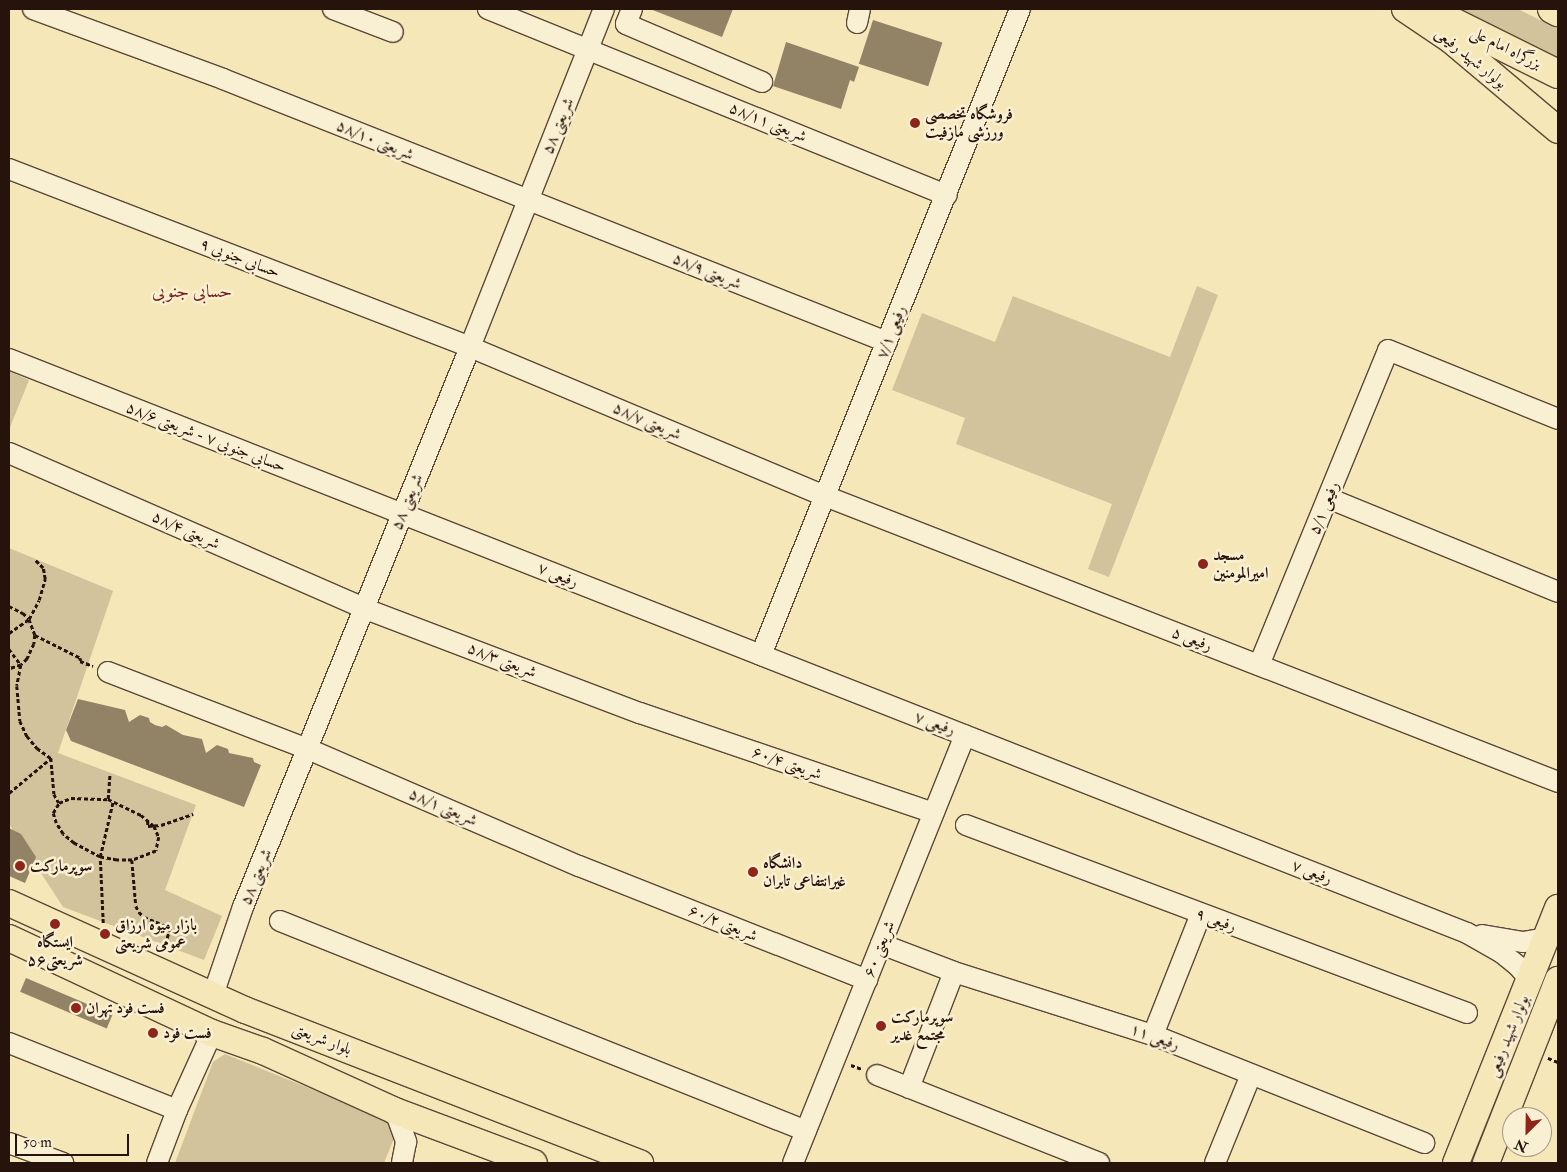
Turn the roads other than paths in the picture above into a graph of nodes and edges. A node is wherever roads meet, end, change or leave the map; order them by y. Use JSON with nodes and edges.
{"nodes":[{"id":1,"x":34,"y":9,"type":"edge"},
{"id":2,"x":333,"y":9,"type":"edge"},
{"id":3,"x":488,"y":9,"type":"edge"},
{"id":4,"x":604,"y":9,"type":"edge"},
{"id":5,"x":632,"y":9,"type":"edge"},
{"id":6,"x":1020,"y":9,"type":"edge"},
{"id":7,"x":1405,"y":9,"type":"edge"},
{"id":8,"x":1427,"y":9,"type":"edge"},
{"id":9,"x":1552,"y":9,"type":"edge"},
{"id":10,"x":1558,"y":12,"type":"edge"},
{"id":11,"x":393,"y":32,"type":"dead end"},
{"id":12,"x":589,"y":49,"type":"junction"},
{"id":13,"x":1558,"y":74,"type":"edge"},
{"id":14,"x":762,"y":82,"type":"dead end"},
{"id":15,"x":1558,"y":130,"type":"edge"},
{"id":16,"x":9,"y":169,"type":"edge"},
{"id":17,"x":946,"y":195,"type":"junction"},
{"id":18,"x":528,"y":200,"type":"junction"},
{"id":19,"x":887,"y":342,"type":"junction"},
{"id":20,"x":470,"y":347,"type":"junction"},
{"id":21,"x":9,"y":359,"type":"edge"},
{"id":22,"x":1558,"y":419,"type":"edge"},
{"id":23,"x":9,"y":453,"type":"edge"},
{"id":24,"x":825,"y":496,"type":"junction"},
{"id":25,"x":1328,"y":498,"type":"junction"},
{"id":26,"x":403,"y":514,"type":"junction"},
{"id":27,"x":1558,"y":592,"type":"edge"},
{"id":28,"x":363,"y":608,"type":"junction"},
{"id":29,"x":761,"y":655,"type":"junction"},
{"id":30,"x":1259,"y":665,"type":"junction"},
{"id":31,"x":108,"y":672,"type":"road end"},
{"id":32,"x":640,"y":713,"type":"joint"},
{"id":33,"x":965,"y":735,"type":"junction"},
{"id":34,"x":308,"y":749,"type":"junction"},
{"id":35,"x":1558,"y":782,"type":"edge"},
{"id":36,"x":933,"y":813,"type":"junction"},
{"id":37,"x":966,"y":825,"type":"dead end"},
{"id":38,"x":579,"y":866,"type":"joint"},
{"id":39,"x":9,"y":903,"type":"edge"},
{"id":40,"x":1558,"y":908,"type":"edge"},
{"id":41,"x":1201,"y":914,"type":"junction"},
{"id":42,"x":280,"y":921,"type":"dead end"},
{"id":43,"x":1467,"y":933,"type":"junction"},
{"id":44,"x":9,"y":938,"type":"edge"},
{"id":45,"x":1546,"y":938,"type":"junction"},
{"id":46,"x":881,"y":944,"type":"junction"},
{"id":47,"x":954,"y":972,"type":"junction"},
{"id":48,"x":867,"y":980,"type":"junction"},
{"id":49,"x":1530,"y":980,"type":"junction"},
{"id":50,"x":1557,"y":987,"type":"edge"},
{"id":51,"x":213,"y":995,"type":"junction"},
{"id":52,"x":1467,"y":1013,"type":"dead end"},
{"id":53,"x":212,"y":1033,"type":"junction"},
{"id":54,"x":1153,"y":1035,"type":"junction"},
{"id":55,"x":9,"y":1043,"type":"edge"},
{"id":56,"x":877,"y":1075,"type":"road end"},
{"id":57,"x":1251,"y":1075,"type":"junction"},
{"id":58,"x":909,"y":1088,"type":"junction"},
{"id":59,"x":177,"y":1110,"type":"junction"},
{"id":60,"x":395,"y":1111,"type":"junction"},
{"id":61,"x":806,"y":1131,"type":"junction"},
{"id":62,"x":9,"y":1143,"type":"edge"},
{"id":63,"x":1424,"y":1144,"type":"dead end"},
{"id":64,"x":522,"y":1162,"type":"edge"},
{"id":65,"x":1095,"y":1162,"type":"edge"},
{"id":66,"x":63,"y":1163,"type":"edge"},
{"id":67,"x":157,"y":1163,"type":"edge"},
{"id":68,"x":402,"y":1163,"type":"edge"},
{"id":69,"x":640,"y":1163,"type":"edge"},
{"id":70,"x":793,"y":1163,"type":"edge"},
{"id":71,"x":1215,"y":1163,"type":"edge"},
{"id":72,"x":1456,"y":1163,"type":"edge"},
{"id":73,"x":1486,"y":1163,"type":"edge"}],
"edges":[{"from":1,"to":18,"type":"street","name":"شریعتی ۵۸/۱۰"},
{"from":2,"to":11,"type":"street"},
{"from":3,"to":12,"type":"street","name":"شریعتی ۵۸/۱۱"},
{"from":4,"to":12,"type":"street","name":"شریعتی ۵۸"},
{"from":5,"to":14,"type":"street"},
{"from":6,"to":17,"type":"street","name":"رفیعی ۷/۱"},
{"from":7,"to":15,"type":"main road","name":"بولوار شهید رفیعی"},
{"from":8,"to":13,"type":"highway","name":"بزرگراه امام علی"},
{"from":9,"to":10,"type":"highway"},
{"from":12,"to":17,"type":"street","name":"شریعتی ۵۸/۱۱"},
{"from":12,"to":18,"type":"street","name":"شریعتی ۵۸"},
{"from":16,"to":20,"type":"street","name":"حسابی جنوبی ۹"},
{"from":17,"to":19,"type":"street","name":"رفیعی ۷/۱"},
{"from":18,"to":19,"type":"street","name":"شریعتی ۵۸/۹"},
{"from":18,"to":20,"type":"street","name":"شریعتی ۵۸"},
{"from":19,"to":24,"type":"street","name":"رفیعی ۷/۱"},
{"from":20,"to":24,"type":"street","name":"شریعتی ۵۸/۷"},
{"from":20,"to":26,"type":"street","name":"شریعتی ۵۸"},
{"from":21,"to":26,"type":"street","name":"حسابی جنوبی ۷ - شریعتی ۵۸/۶"},
{"from":22,"to":25,"type":"street","name":"رفیعی ۵/۱"},
{"from":23,"to":28,"type":"street","name":"شریعتی ۵۸/۴"},
{"from":24,"to":29,"type":"street","name":"رفیعی ۷/۱"},
{"from":24,"to":30,"type":"street","name":"رفیعی ۵"},
{"from":25,"to":27,"type":"street"},
{"from":25,"to":30,"type":"street","name":"رفیعی ۵/۱"},
{"from":26,"to":28,"type":"street","name":"شریعتی ۵۸"},
{"from":26,"to":29,"type":"street","name":"رفیعی ۷"},
{"from":28,"to":32,"type":"street","name":"شریعتی ۵۸/۳"},
{"from":28,"to":34,"type":"street","name":"شریعتی ۵۸"},
{"from":29,"to":33,"type":"street","name":"رفیعی ۷"},
{"from":30,"to":35,"type":"street","name":"رفیعی ۵"},
{"from":31,"to":34,"type":"street","name":"شریعتی ۵۸/۱"},
{"from":32,"to":36,"type":"street","name":"شریعتی ۶۰/۴"},
{"from":33,"to":36,"type":"street","name":"شریعتی ۶۰"},
{"from":33,"to":43,"type":"street","name":"رفیعی ۷"},
{"from":34,"to":38,"type":"street","name":"شریعتی ۵۸/۱"},
{"from":34,"to":51,"type":"street","name":"شریعتی ۵۸"},
{"from":36,"to":46,"type":"street","name":"شریعتی ۶۰"},
{"from":37,"to":41,"type":"street","name":"رفیعی ۹"},
{"from":38,"to":48,"type":"street","name":"شریعتی ۶۰/۲"},
{"from":39,"to":51,"type":"main road","name":"بلوار شریعتی"},
{"from":40,"to":45,"type":"main road","name":"بولوار شهید رفیعی"},
{"from":41,"to":52,"type":"street","name":"رفیعی ۹"},
{"from":41,"to":54,"type":"street"},
{"from":42,"to":61,"type":"street"},
{"from":43,"to":45,"type":"street"},
{"from":43,"to":49,"type":"street"},
{"from":44,"to":53,"type":"main road","name":"بلوار شریعتی"},
{"from":45,"to":49,"type":"main road","name":"بولوار شهید رفیعی"},
{"from":46,"to":47,"type":"street","name":"رفیعی ۱۱"},
{"from":46,"to":48,"type":"street","name":"شریعتی ۶۰"},
{"from":47,"to":54,"type":"street","name":"رفیعی ۱۱"},
{"from":47,"to":58,"type":"street"},
{"from":48,"to":61,"type":"street","name":"شریعتی ۶۰"},
{"from":49,"to":72,"type":"main road","name":"بولوار شهید رفیعی"},
{"from":50,"to":73,"type":"main road","name":"بولوار شهید رفیعی"},
{"from":51,"to":69,"type":"main road","name":"بلوار شریعتی"},
{"from":53,"to":59,"type":"street"},
{"from":53,"to":60,"type":"main road","name":"بلوار شریعتی"},
{"from":54,"to":57,"type":"street","name":"رفیعی ۱۱"},
{"from":55,"to":59,"type":"street"},
{"from":56,"to":58,"type":"street"},
{"from":57,"to":63,"type":"street","name":"رفیعی ۱۱"},
{"from":57,"to":71,"type":"street"},
{"from":58,"to":65,"type":"street"},
{"from":59,"to":67,"type":"street"},
{"from":60,"to":64,"type":"main road","name":"بلوار شریعتی"},
{"from":60,"to":68,"type":"street"},
{"from":61,"to":70,"type":"street","name":"شریعتی ۶۰"},
{"from":62,"to":66,"type":"street"}]}
